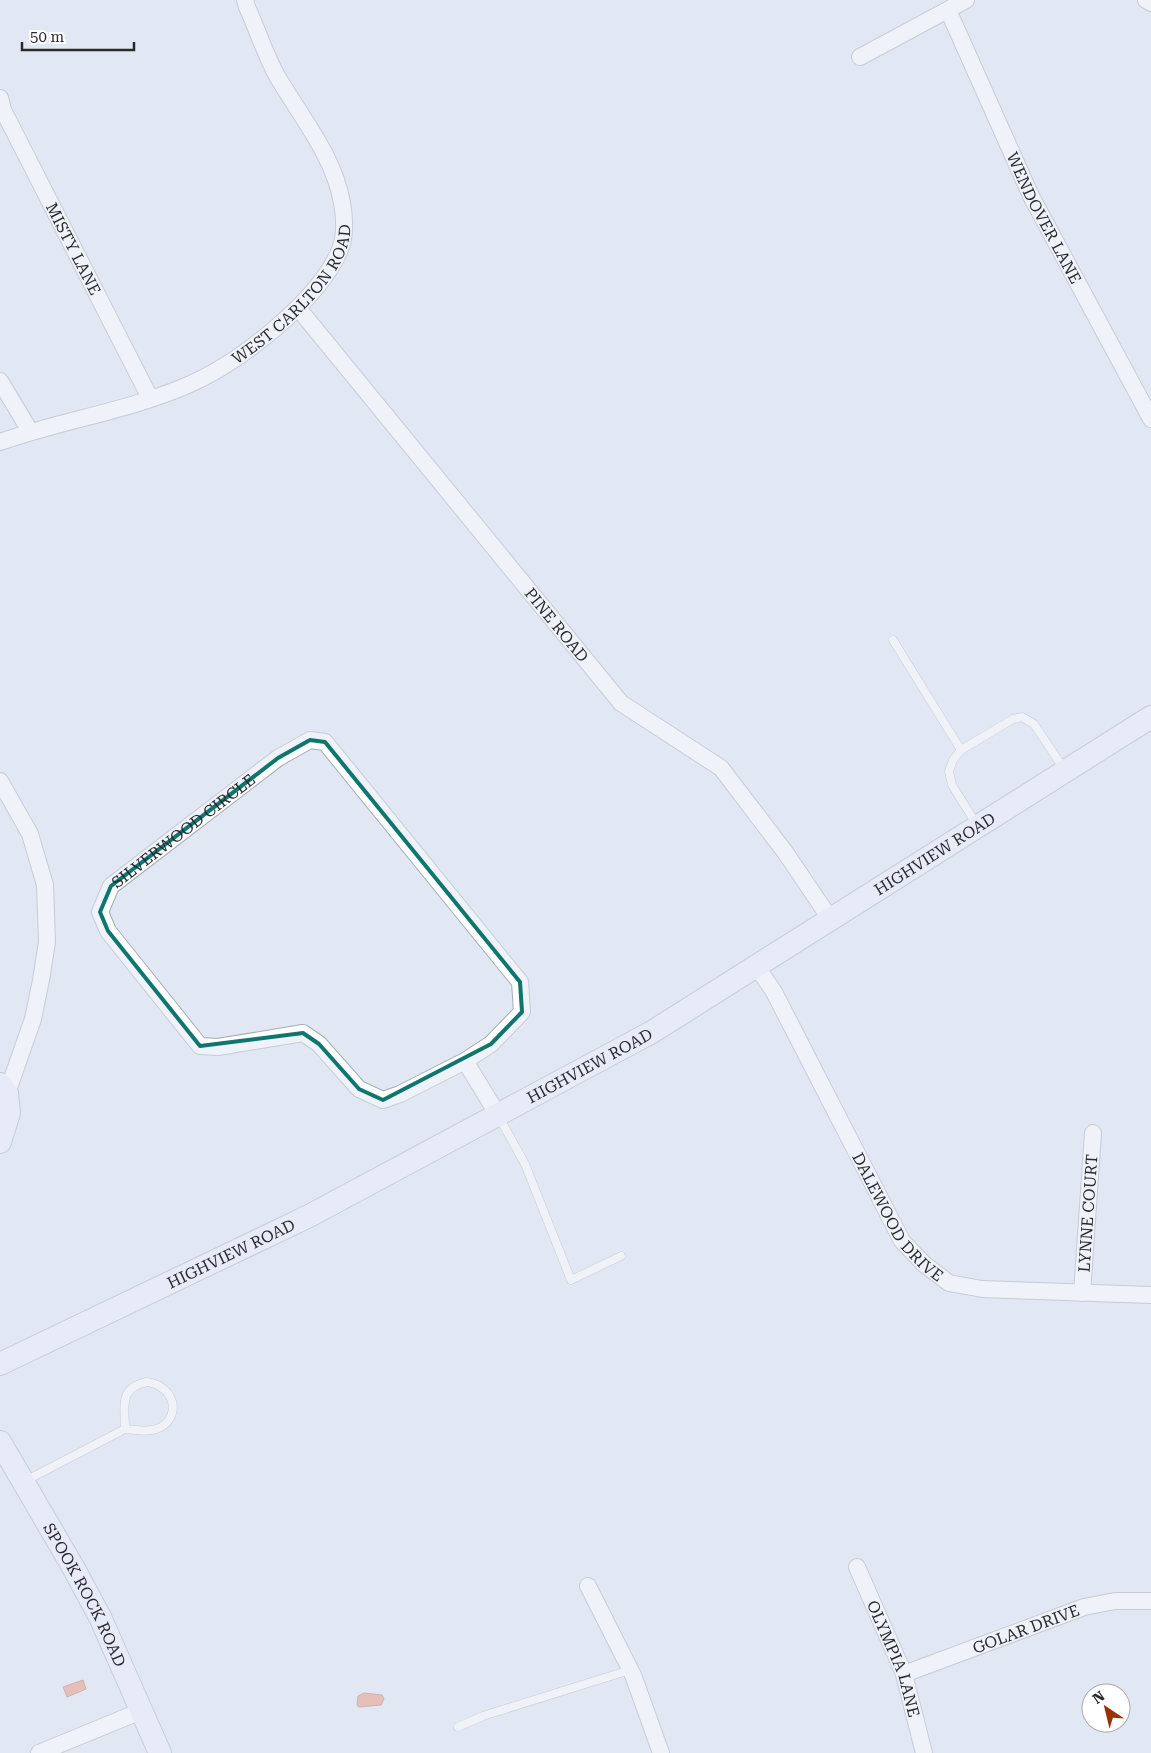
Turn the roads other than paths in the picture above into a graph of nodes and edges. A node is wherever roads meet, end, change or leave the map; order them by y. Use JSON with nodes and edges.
{"nodes":[{"id":1,"x":245,"y":0,"type":"edge"},
{"id":2,"x":966,"y":0,"type":"edge"},
{"id":3,"x":1146,"y":0,"type":"edge"},
{"id":4,"x":1151,"y":3,"type":"edge"},
{"id":5,"x":948,"y":10,"type":"junction"},
{"id":6,"x":860,"y":56,"type":"dead end"},
{"id":7,"x":0,"y":98,"type":"edge"},
{"id":8,"x":298,"y":308,"type":"junction"},
{"id":9,"x":0,"y":381,"type":"edge"},
{"id":10,"x":150,"y":398,"type":"junction"},
{"id":11,"x":1151,"y":419,"type":"edge"},
{"id":12,"x":30,"y":431,"type":"junction"},
{"id":13,"x":0,"y":442,"type":"edge"},
{"id":14,"x":893,"y":640,"type":"dead end"},
{"id":15,"x":1151,"y":717,"type":"edge"},
{"id":16,"x":961,"y":750,"type":"junction"},
{"id":17,"x":1066,"y":771,"type":"junction"},
{"id":18,"x":0,"y":781,"type":"edge"},
{"id":19,"x":978,"y":827,"type":"junction"},
{"id":20,"x":831,"y":920,"type":"junction"},
{"id":21,"x":757,"y":966,"type":"junction"},
{"id":22,"x":465,"y":1061,"type":"junction"},
{"id":23,"x":4,"y":1088,"type":"edge"},
{"id":24,"x":498,"y":1115,"type":"junction"},
{"id":25,"x":1093,"y":1133,"type":"dead end"},
{"id":26,"x":0,"y":1142,"type":"edge"},
{"id":27,"x":621,"y":1256,"type":"dead end"},
{"id":28,"x":1082,"y":1293,"type":"junction"},
{"id":29,"x":1151,"y":1296,"type":"edge"},
{"id":30,"x":0,"y":1364,"type":"edge"},
{"id":31,"x":125,"y":1429,"type":"junction"},
{"id":32,"x":0,"y":1442,"type":"edge"},
{"id":33,"x":24,"y":1482,"type":"junction"},
{"id":34,"x":856,"y":1567,"type":"dead end"},
{"id":35,"x":588,"y":1586,"type":"dead end"},
{"id":36,"x":1151,"y":1601,"type":"edge"},
{"id":37,"x":630,"y":1670,"type":"junction"},
{"id":38,"x":904,"y":1674,"type":"junction"},
{"id":39,"x":141,"y":1711,"type":"junction"},
{"id":40,"x":458,"y":1727,"type":"dead end"},
{"id":41,"x":39,"y":1753,"type":"edge"},
{"id":42,"x":160,"y":1753,"type":"edge"},
{"id":43,"x":661,"y":1753,"type":"edge"},
{"id":44,"x":924,"y":1753,"type":"edge"}],
"edges":[{"from":1,"to":8,"type":"street","name":"WEST CARLTON ROAD"},
{"from":2,"to":5,"type":"street"},
{"from":3,"to":4,"type":"street"},
{"from":5,"to":6,"type":"street"},
{"from":5,"to":11,"type":"street","name":"WENDOVER LANE"},
{"from":7,"to":10,"type":"street","name":"MISTY LANE"},
{"from":8,"to":10,"type":"street","name":"WEST CARLTON ROAD"},
{"from":8,"to":20,"type":"street","name":"PINE ROAD"},
{"from":9,"to":12,"type":"street"},
{"from":10,"to":12,"type":"street","name":"WEST CARLTON ROAD"},
{"from":12,"to":13,"type":"street","name":"WEST CARLTON ROAD"},
{"from":14,"to":16,"type":"lane"},
{"from":15,"to":17,"type":"street","name":"HIGHVIEW ROAD"},
{"from":16,"to":17,"type":"lane"},
{"from":16,"to":19,"type":"lane"},
{"from":17,"to":19,"type":"street","name":"HIGHVIEW ROAD"},
{"from":18,"to":23,"type":"street"},
{"from":19,"to":20,"type":"street","name":"HIGHVIEW ROAD"},
{"from":20,"to":21,"type":"street","name":"HIGHVIEW ROAD"},
{"from":21,"to":24,"type":"street","name":"HIGHVIEW ROAD"},
{"from":21,"to":28,"type":"street","name":"DALEWOOD DRIVE"},
{"from":22,"to":22,"type":"street","name":"SILVERWOOD CIRCLE"},
{"from":22,"to":24,"type":"street"},
{"from":23,"to":26,"type":"street"},
{"from":24,"to":27,"type":"lane"},
{"from":24,"to":30,"type":"street","name":"HIGHVIEW ROAD"},
{"from":25,"to":28,"type":"street","name":"LYNNE COURT"},
{"from":28,"to":29,"type":"street","name":"DALEWOOD DRIVE"},
{"from":31,"to":31,"type":"lane"},
{"from":31,"to":33,"type":"lane"},
{"from":32,"to":33,"type":"street","name":"SPOOK ROCK ROAD"},
{"from":33,"to":39,"type":"street","name":"SPOOK ROCK ROAD"},
{"from":34,"to":38,"type":"street","name":"OLYMPIA LANE"},
{"from":35,"to":37,"type":"street"},
{"from":36,"to":38,"type":"street","name":"GOLAR DRIVE"},
{"from":37,"to":40,"type":"lane"},
{"from":37,"to":43,"type":"street"},
{"from":38,"to":44,"type":"street","name":"OLYMPIA LANE"},
{"from":39,"to":41,"type":"street"},
{"from":39,"to":42,"type":"street","name":"SPOOK ROCK ROAD"}]}
